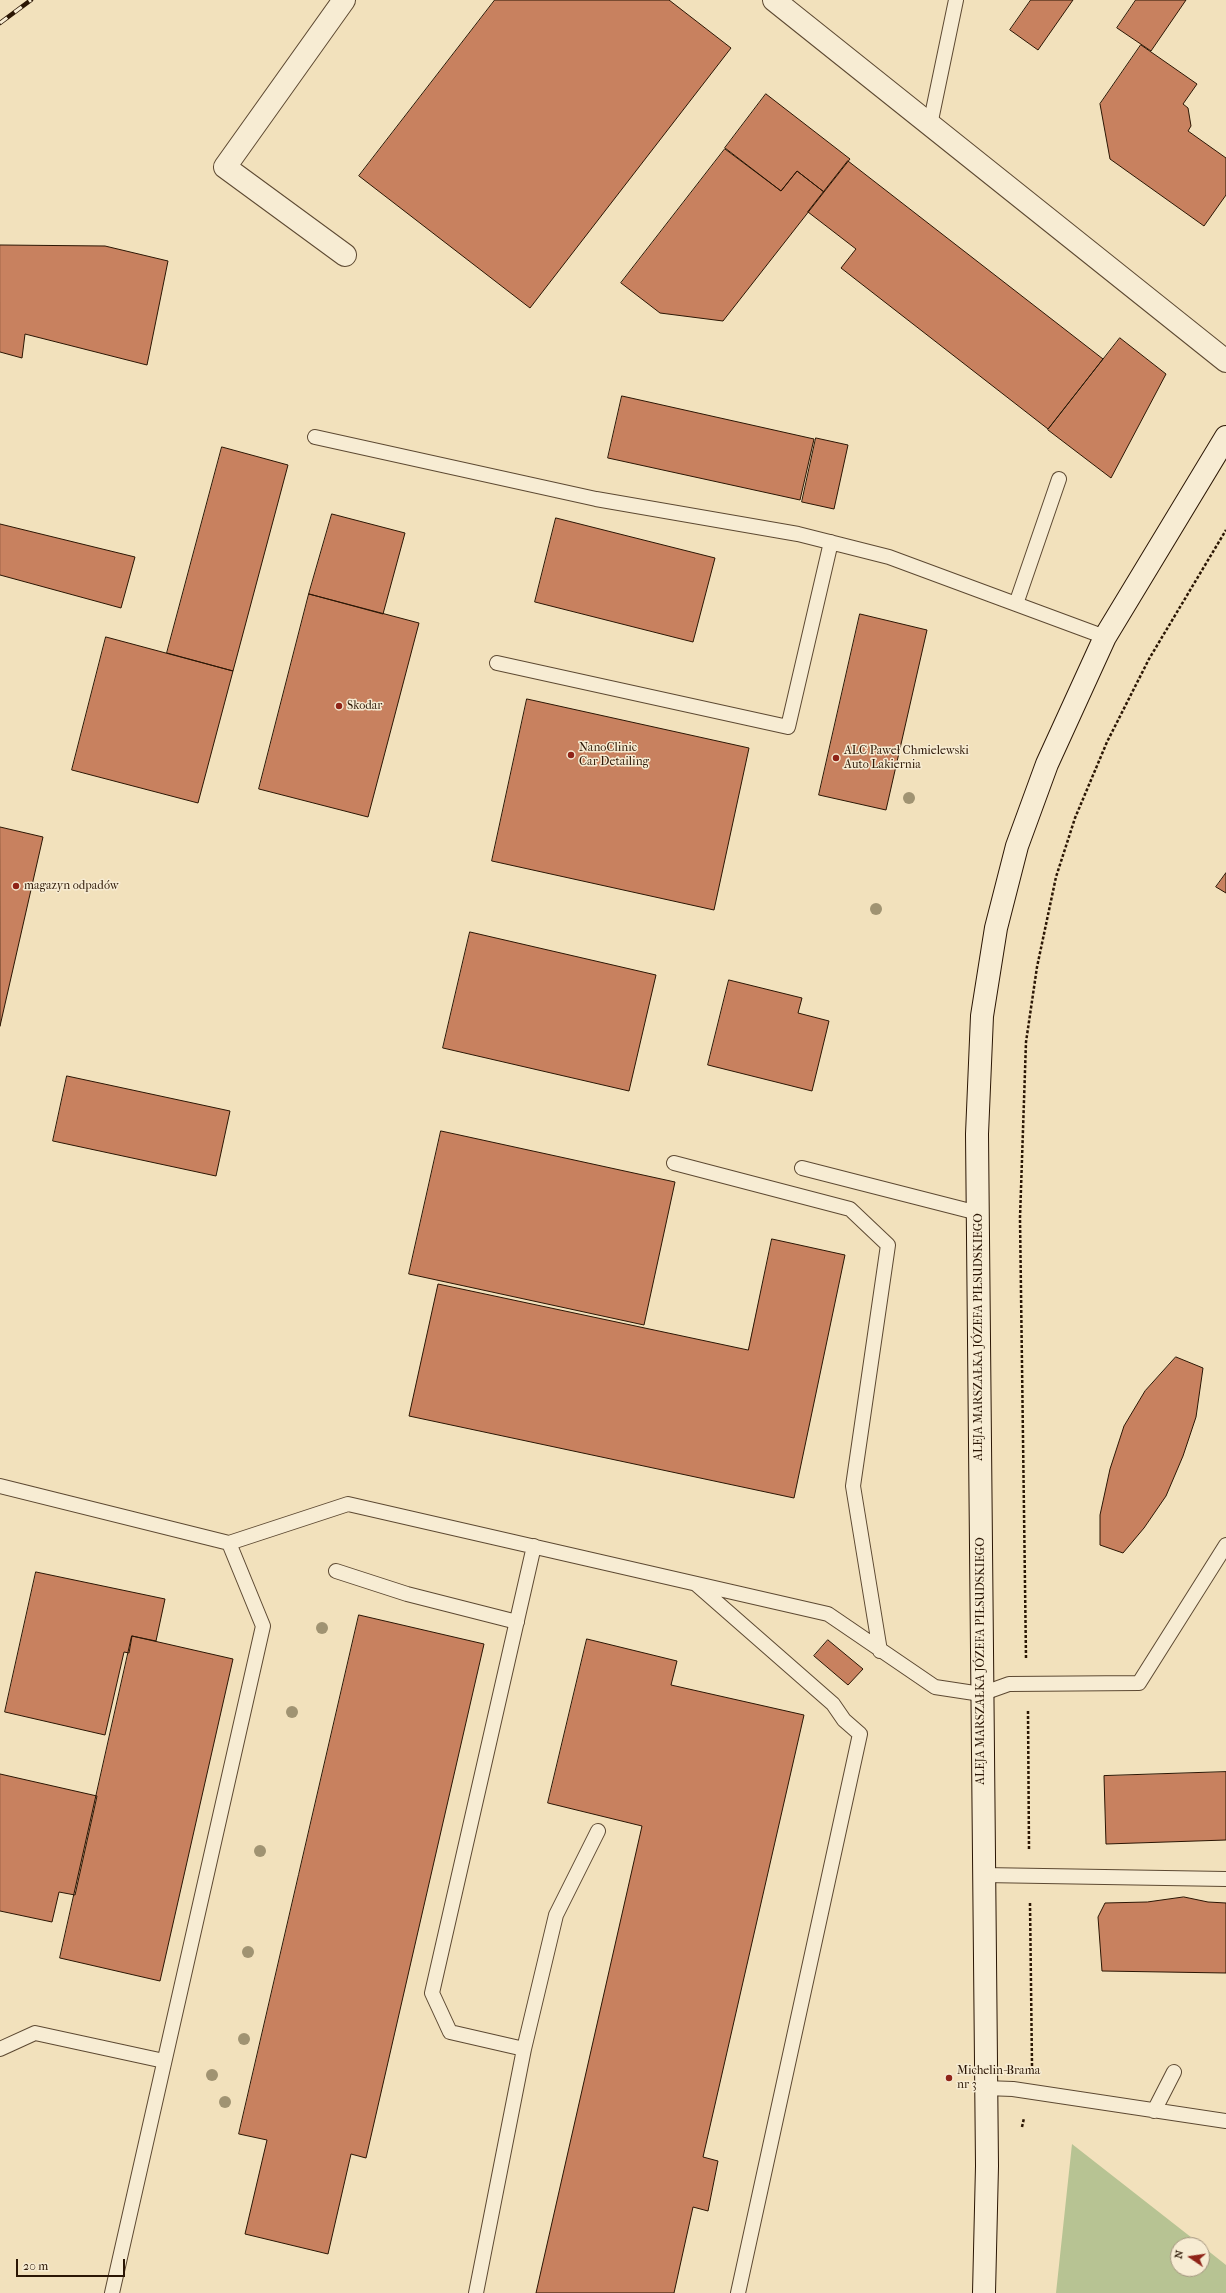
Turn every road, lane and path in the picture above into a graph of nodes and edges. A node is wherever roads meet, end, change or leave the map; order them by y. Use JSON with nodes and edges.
{"nodes":[{"id":1,"x":344,"y":0,"type":"edge"},
{"id":2,"x":774,"y":0,"type":"edge"},
{"id":3,"x":956,"y":0,"type":"edge"},
{"id":4,"x":930,"y":125,"type":"junction"},
{"id":5,"x":345,"y":255,"type":"dead end"},
{"id":6,"x":1226,"y":361,"type":"edge"},
{"id":7,"x":315,"y":437,"type":"dead end"},
{"id":8,"x":1226,"y":437,"type":"edge"},
{"id":9,"x":1059,"y":479,"type":"dead end"},
{"id":10,"x":1226,"y":530,"type":"edge"},
{"id":11,"x":832,"y":542,"type":"junction"},
{"id":12,"x":1016,"y":604,"type":"junction"},
{"id":13,"x":1105,"y":637,"type":"junction"},
{"id":14,"x":497,"y":663,"type":"dead end"},
{"id":15,"x":674,"y":1163,"type":"dead end"},
{"id":16,"x":802,"y":1168,"type":"dead end"},
{"id":17,"x":978,"y":1213,"type":"junction"},
{"id":18,"x":0,"y":1486,"type":"edge"},
{"id":19,"x":229,"y":1543,"type":"junction"},
{"id":20,"x":1226,"y":1545,"type":"edge"},
{"id":21,"x":534,"y":1546,"type":"junction"},
{"id":22,"x":336,"y":1571,"type":"dead end"},
{"id":23,"x":694,"y":1583,"type":"junction"},
{"id":24,"x":517,"y":1622,"type":"junction"},
{"id":25,"x":880,"y":1651,"type":"junction"},
{"id":26,"x":1026,"y":1651,"type":"dead end"},
{"id":27,"x":981,"y":1694,"type":"junction"},
{"id":28,"x":1028,"y":1714,"type":"dead end"},
{"id":29,"x":598,"y":1831,"type":"dead end"},
{"id":30,"x":1029,"y":1855,"type":"dead end"},
{"id":31,"x":983,"y":1875,"type":"junction"},
{"id":32,"x":1226,"y":1879,"type":"edge"},
{"id":33,"x":1030,"y":1895,"type":"dead end"},
{"id":34,"x":0,"y":2049,"type":"edge"},
{"id":35,"x":524,"y":2049,"type":"junction"},
{"id":36,"x":164,"y":2061,"type":"junction"},
{"id":37,"x":1032,"y":2065,"type":"dead end"},
{"id":38,"x":1174,"y":2072,"type":"dead end"},
{"id":39,"x":985,"y":2088,"type":"junction"},
{"id":40,"x":1154,"y":2111,"type":"junction"},
{"id":41,"x":1226,"y":2121,"type":"edge"},
{"id":42,"x":112,"y":2293,"type":"edge"},
{"id":43,"x":476,"y":2293,"type":"edge"},
{"id":44,"x":738,"y":2293,"type":"edge"},
{"id":45,"x":984,"y":2293,"type":"edge"}],
"edges":[{"from":1,"to":5,"type":"street"},
{"from":2,"to":4,"type":"street"},
{"from":3,"to":4,"type":"lane"},
{"from":4,"to":6,"type":"street"},
{"from":7,"to":11,"type":"lane"},
{"from":8,"to":13,"type":"street","name":"ALEJA MARSZAŁKA JÓZEFA PIŁSUDSKIEGO"},
{"from":9,"to":12,"type":"lane"},
{"from":10,"to":26,"type":"path"},
{"from":11,"to":12,"type":"lane"},
{"from":11,"to":14,"type":"lane"},
{"from":12,"to":13,"type":"lane"},
{"from":13,"to":17,"type":"street","name":"ALEJA MARSZAŁKA JÓZEFA PIŁSUDSKIEGO"},
{"from":15,"to":25,"type":"lane"},
{"from":16,"to":17,"type":"lane"},
{"from":17,"to":27,"type":"street","name":"ALEJA MARSZAŁKA JÓZEFA PIŁSUDSKIEGO"},
{"from":18,"to":19,"type":"lane"},
{"from":19,"to":21,"type":"lane"},
{"from":19,"to":36,"type":"lane"},
{"from":20,"to":27,"type":"lane"},
{"from":21,"to":23,"type":"lane"},
{"from":21,"to":24,"type":"lane"},
{"from":22,"to":24,"type":"lane"},
{"from":23,"to":25,"type":"lane"},
{"from":23,"to":44,"type":"lane"},
{"from":24,"to":35,"type":"lane"},
{"from":25,"to":27,"type":"lane"},
{"from":27,"to":31,"type":"street","name":"ALEJA MARSZAŁKA JÓZEFA PIŁSUDSKIEGO"},
{"from":28,"to":30,"type":"path"},
{"from":29,"to":35,"type":"lane"},
{"from":31,"to":32,"type":"lane"},
{"from":31,"to":39,"type":"street","name":"ALEJA MARSZAŁKA JÓZEFA PIŁSUDSKIEGO"},
{"from":33,"to":37,"type":"path"},
{"from":34,"to":36,"type":"lane"},
{"from":35,"to":43,"type":"lane"},
{"from":36,"to":42,"type":"lane"},
{"from":38,"to":40,"type":"lane"},
{"from":39,"to":40,"type":"lane"},
{"from":39,"to":45,"type":"street","name":"ALEJA MARSZAŁKA JÓZEFA PIŁSUDSKIEGO"},
{"from":40,"to":41,"type":"lane"}]}
